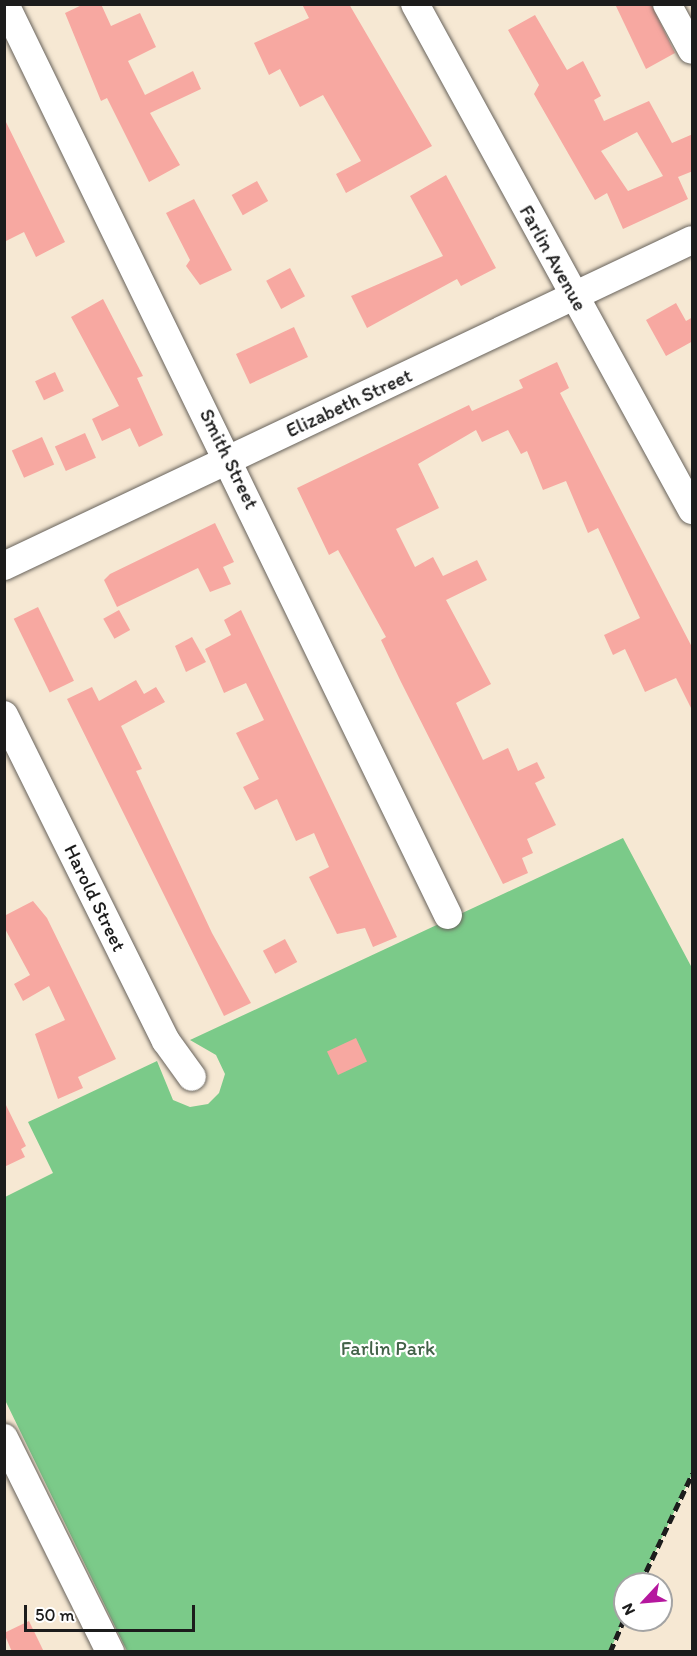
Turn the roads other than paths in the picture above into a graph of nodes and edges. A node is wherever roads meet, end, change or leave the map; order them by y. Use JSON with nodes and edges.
{"nodes":[{"id":1,"x":5,"y":4,"type":"edge"},
{"id":2,"x":415,"y":4,"type":"edge"},
{"id":3,"x":667,"y":4,"type":"edge"},
{"id":4,"x":693,"y":50,"type":"edge"},
{"id":5,"x":693,"y":240,"type":"edge"},
{"id":6,"x":575,"y":297,"type":"junction"},
{"id":7,"x":229,"y":459,"type":"junction"},
{"id":8,"x":693,"y":510,"type":"edge"},
{"id":9,"x":4,"y":566,"type":"edge"},
{"id":10,"x":4,"y":715,"type":"edge"},
{"id":11,"x":448,"y":915,"type":"dead end"},
{"id":12,"x":192,"y":1077,"type":"dead end"},
{"id":13,"x":4,"y":1438,"type":"edge"},
{"id":14,"x":110,"y":1652,"type":"edge"}],
"edges":[{"from":1,"to":7,"type":"street","name":"Smith Street"},
{"from":2,"to":6,"type":"street","name":"Farlin Avenue"},
{"from":3,"to":4,"type":"street"},
{"from":5,"to":6,"type":"street","name":"Elizabeth Street"},
{"from":6,"to":7,"type":"street","name":"Elizabeth Street"},
{"from":6,"to":8,"type":"street","name":"Farlin Avenue"},
{"from":7,"to":9,"type":"street","name":"Elizabeth Street"},
{"from":7,"to":11,"type":"street","name":"Smith Street"},
{"from":10,"to":12,"type":"street","name":"Harold Street"},
{"from":13,"to":14,"type":"street"}]}
